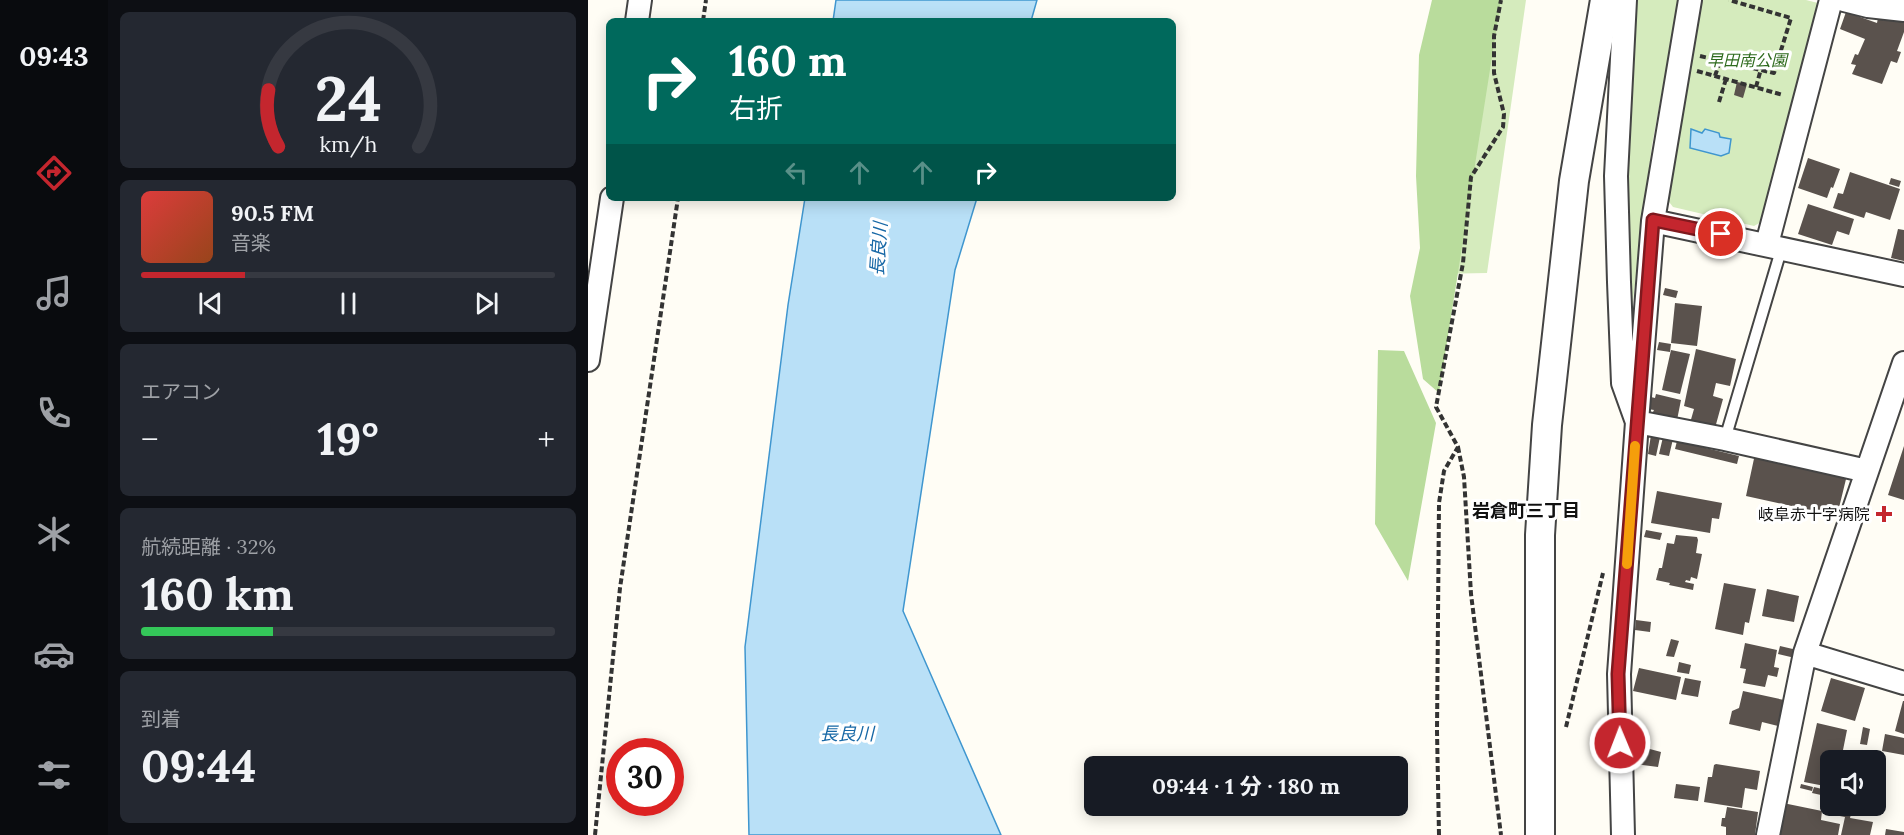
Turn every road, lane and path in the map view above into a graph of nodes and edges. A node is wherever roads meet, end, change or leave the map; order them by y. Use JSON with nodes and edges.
{"nodes":[{"id":1,"x":640,"y":0,"type":"edge"},
{"id":2,"x":706,"y":0,"type":"edge"},
{"id":3,"x":1501,"y":0,"type":"edge"},
{"id":4,"x":1605,"y":0,"type":"edge"},
{"id":5,"x":1625,"y":0,"type":"edge"},
{"id":6,"x":1690,"y":0,"type":"edge"},
{"id":7,"x":1729,"y":0,"type":"edge"},
{"id":8,"x":1831,"y":0,"type":"edge"},
{"id":9,"x":1844,"y":0,"type":"edge"},
{"id":10,"x":1904,"y":10,"type":"edge"},
{"id":11,"x":637,"y":18,"type":"edge"},
{"id":12,"x":703,"y":18,"type":"edge"},
{"id":13,"x":1687,"y":60,"type":"junction"},
{"id":14,"x":1720,"y":61,"type":"dead end"},
{"id":15,"x":1761,"y":69,"type":"junction"},
{"id":16,"x":1715,"y":76,"type":"junction"},
{"id":17,"x":1726,"y":79,"type":"junction"},
{"id":18,"x":1756,"y":87,"type":"junction"},
{"id":19,"x":1783,"y":95,"type":"dead end"},
{"id":20,"x":1719,"y":102,"type":"dead end"},
{"id":21,"x":612,"y":201,"type":"edge"},
{"id":22,"x":678,"y":201,"type":"edge"},
{"id":23,"x":1653,"y":220,"type":"junction"},
{"id":24,"x":1774,"y":245,"type":"junction"},
{"id":25,"x":1904,"y":274,"type":"edge"},
{"id":26,"x":588,"y":360,"type":"edge"},
{"id":27,"x":1904,"y":363,"type":"edge"},
{"id":28,"x":1637,"y":422,"type":"junction"},
{"id":29,"x":1725,"y":439,"type":"junction"},
{"id":30,"x":1458,"y":447,"type":"junction"},
{"id":31,"x":1867,"y":471,"type":"junction"},
{"id":32,"x":1605,"y":564,"type":"dead end"},
{"id":33,"x":1805,"y":653,"type":"junction"},
{"id":34,"x":1904,"y":683,"type":"edge"},
{"id":35,"x":1566,"y":728,"type":"dead end"},
{"id":36,"x":595,"y":835,"type":"edge"},
{"id":37,"x":1439,"y":835,"type":"edge"},
{"id":38,"x":1501,"y":835,"type":"edge"},
{"id":39,"x":1540,"y":835,"type":"edge"},
{"id":40,"x":1623,"y":835,"type":"edge"},
{"id":41,"x":1768,"y":835,"type":"edge"}],
"edges":[{"from":1,"to":11,"type":"street"},
{"from":2,"to":12,"type":"path"},
{"from":3,"to":30,"type":"path"},
{"from":4,"to":39,"type":"street"},
{"from":5,"to":28,"type":"street"},
{"from":6,"to":13,"type":"street"},
{"from":7,"to":15,"type":"path"},
{"from":8,"to":24,"type":"street"},
{"from":9,"to":10,"type":"street"},
{"from":13,"to":15,"type":"path"},
{"from":13,"to":16,"type":"path"},
{"from":13,"to":23,"type":"street"},
{"from":14,"to":16,"type":"path"},
{"from":15,"to":18,"type":"path"},
{"from":16,"to":17,"type":"path"},
{"from":17,"to":18,"type":"path"},
{"from":17,"to":20,"type":"path"},
{"from":18,"to":19,"type":"path"},
{"from":21,"to":26,"type":"street"},
{"from":22,"to":36,"type":"path"},
{"from":23,"to":24,"type":"street"},
{"from":23,"to":28,"type":"street"},
{"from":24,"to":25,"type":"street"},
{"from":24,"to":29,"type":"lane"},
{"from":27,"to":31,"type":"street"},
{"from":28,"to":29,"type":"street"},
{"from":28,"to":40,"type":"street"},
{"from":29,"to":31,"type":"street"},
{"from":30,"to":37,"type":"path"},
{"from":30,"to":38,"type":"path"},
{"from":31,"to":33,"type":"street"},
{"from":32,"to":35,"type":"path"},
{"from":33,"to":34,"type":"street"},
{"from":33,"to":41,"type":"street"}]}
